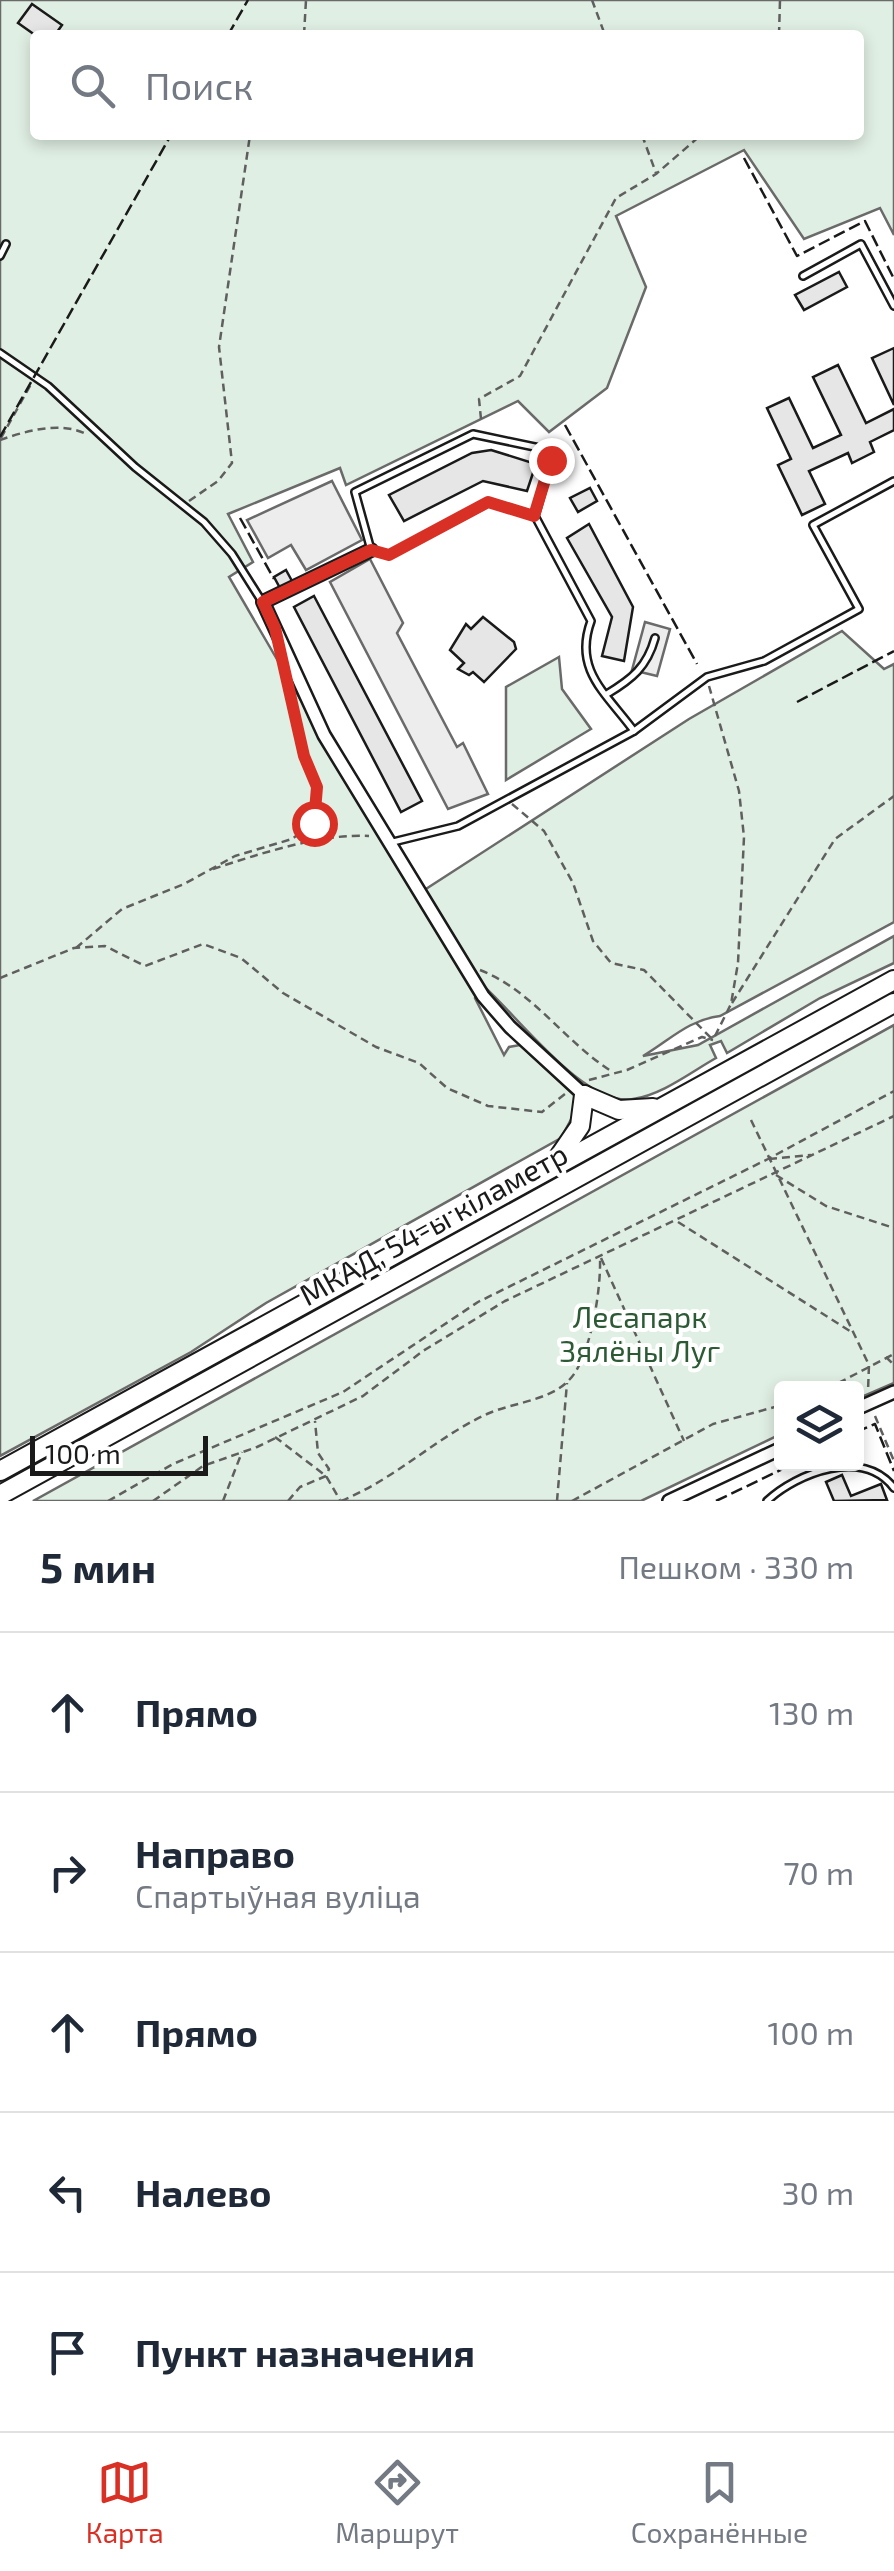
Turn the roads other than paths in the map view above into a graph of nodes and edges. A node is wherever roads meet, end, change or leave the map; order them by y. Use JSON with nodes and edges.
{"nodes":[{"id":1,"x":6,"y":244,"type":"dead end"},
{"id":2,"x":0,"y":256,"type":"edge"},
{"id":3,"x":803,"y":276,"type":"dead end"},
{"id":4,"x":894,"y":306,"type":"edge"},
{"id":5,"x":0,"y":353,"type":"edge"},
{"id":6,"x":894,"y":481,"type":"edge"},
{"id":7,"x":534,"y":516,"type":"junction"},
{"id":8,"x":371,"y":550,"type":"junction"},
{"id":9,"x":263,"y":602,"type":"junction"},
{"id":10,"x":655,"y":638,"type":"dead end"},
{"id":11,"x":607,"y":694,"type":"junction"},
{"id":12,"x":634,"y":731,"type":"junction"},
{"id":13,"x":387,"y":838,"type":"junction"},
{"id":14,"x":894,"y":980,"type":"edge"},
{"id":15,"x":894,"y":1003,"type":"edge"},
{"id":16,"x":579,"y":1090,"type":"junction"},
{"id":17,"x":663,"y":1106,"type":"junction"},
{"id":18,"x":552,"y":1167,"type":"junction"},
{"id":19,"x":894,"y":1392,"type":"edge"},
{"id":20,"x":864,"y":1405,"type":"edge"},
{"id":21,"x":774,"y":1452,"type":"edge"},
{"id":22,"x":0,"y":1470,"type":"edge"},
{"id":23,"x":894,"y":1488,"type":"edge"},
{"id":24,"x":0,"y":1495,"type":"edge"},
{"id":25,"x":669,"y":1501,"type":"edge"},
{"id":26,"x":767,"y":1501,"type":"edge"}],
"edges":[{"from":1,"to":2,"type":"lane"},
{"from":3,"to":4,"type":"lane"},
{"from":5,"to":9,"type":"lane"},
{"from":6,"to":12,"type":"lane"},
{"from":7,"to":8,"type":"lane"},
{"from":7,"to":8,"type":"lane"},
{"from":7,"to":11,"type":"lane"},
{"from":8,"to":9,"type":"street"},
{"from":9,"to":13,"type":"street"},
{"from":10,"to":11,"type":"lane"},
{"from":11,"to":12,"type":"lane"},
{"from":12,"to":13,"type":"lane"},
{"from":13,"to":16,"type":"street"},
{"from":14,"to":17,"type":"highway","name":"МКАД, 54-ы кіламетр"},
{"from":15,"to":24,"type":"highway","name":"МКАД, 54-ы кіламетр"},
{"from":16,"to":17,"type":"highway"},
{"from":16,"to":18,"type":"highway"},
{"from":17,"to":18,"type":"highway","name":"МКАД, 54-ы кіламетр"},
{"from":18,"to":22,"type":"highway","name":"МКАД, 54-ы кіламетр"},
{"from":19,"to":20,"type":"street"},
{"from":21,"to":25,"type":"street"},
{"from":23,"to":26,"type":"lane"}]}
